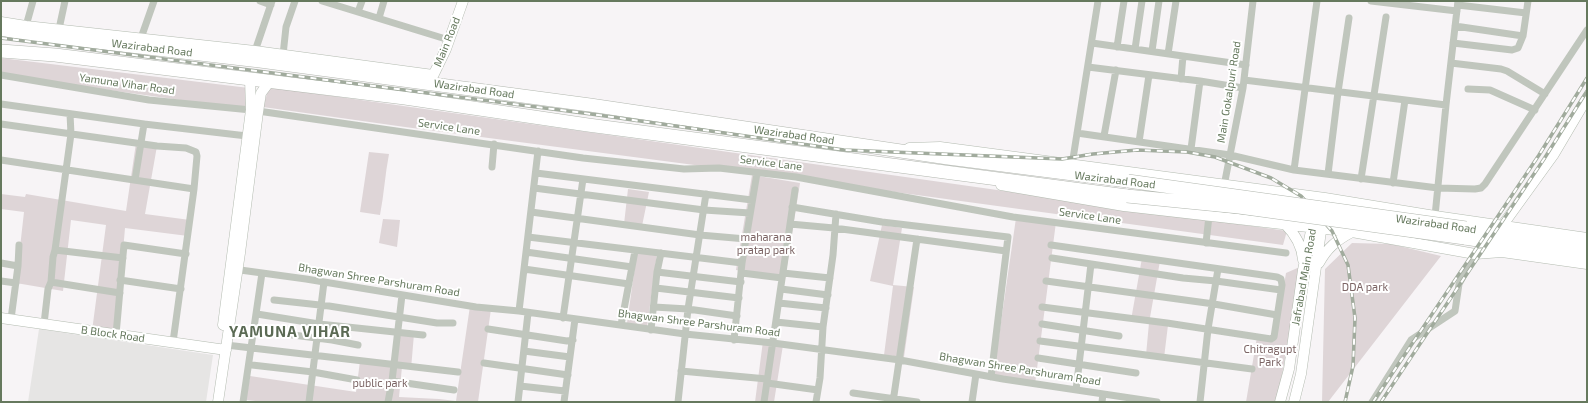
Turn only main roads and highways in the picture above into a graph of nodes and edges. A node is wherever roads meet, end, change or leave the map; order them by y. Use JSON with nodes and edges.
{"nodes":[{"id":1,"x":463,"y":1,"type":"edge"},
{"id":2,"x":1,"y":22,"type":"edge"},
{"id":3,"x":1,"y":29,"type":"edge"},
{"id":4,"x":58,"y":33,"type":"junction"},
{"id":5,"x":36,"y":35,"type":"junction"},
{"id":6,"x":1,"y":51,"type":"edge"},
{"id":7,"x":34,"y":54,"type":"junction"},
{"id":8,"x":55,"y":55,"type":"junction"},
{"id":9,"x":254,"y":55,"type":"junction"},
{"id":10,"x":250,"y":79,"type":"junction"},
{"id":11,"x":432,"y":79,"type":"junction"},
{"id":12,"x":270,"y":81,"type":"junction"},
{"id":13,"x":1586,"y":100,"type":"edge"},
{"id":14,"x":254,"y":111,"type":"junction"},
{"id":15,"x":885,"y":149,"type":"junction"},
{"id":16,"x":887,"y":164,"type":"junction"},
{"id":17,"x":1200,"y":182,"type":"junction"},
{"id":18,"x":244,"y":195,"type":"junction"},
{"id":19,"x":1320,"y":198,"type":"junction"},
{"id":20,"x":1194,"y":214,"type":"junction"},
{"id":21,"x":1285,"y":224,"type":"junction"},
{"id":22,"x":1502,"y":226,"type":"junction"},
{"id":23,"x":1317,"y":228,"type":"junction"},
{"id":24,"x":1352,"y":232,"type":"junction"},
{"id":25,"x":1587,"y":238,"type":"edge"},
{"id":26,"x":1587,"y":247,"type":"edge"},
{"id":27,"x":1587,"y":256,"type":"edge"},
{"id":28,"x":1587,"y":264,"type":"edge"},
{"id":29,"x":1303,"y":270,"type":"junction"},
{"id":30,"x":1315,"y":274,"type":"junction"},
{"id":31,"x":6,"y":319,"type":"edge"},
{"id":32,"x":224,"y":348,"type":"junction"},
{"id":33,"x":211,"y":402,"type":"edge"},
{"id":34,"x":218,"y":402,"type":"edge"},
{"id":35,"x":1280,"y":402,"type":"edge"},
{"id":36,"x":1294,"y":402,"type":"edge"}],
"edges":[{"from":1,"to":11,"type":"main road","name":"Main Road"},
{"from":2,"to":4,"type":"main road"},
{"from":3,"to":5,"type":"highway","name":"Wazirabad Road"},
{"from":4,"to":5,"type":"highway","name":"Wazirabad Road"},
{"from":4,"to":8,"type":"highway"},
{"from":4,"to":9,"type":"highway","name":"Wazirabad Road"},
{"from":4,"to":9,"type":"main road"},
{"from":5,"to":7,"type":"highway"},
{"from":6,"to":7,"type":"highway","name":"Wazirabad Road"},
{"from":7,"to":8,"type":"highway","name":"Wazirabad Road"},
{"from":8,"to":10,"type":"highway","name":"Wazirabad Road"},
{"from":9,"to":11,"type":"highway","name":"Wazirabad Road"},
{"from":9,"to":11,"type":"main road"},
{"from":10,"to":12,"type":"highway","name":"Wazirabad Road"},
{"from":10,"to":14,"type":"main road"},
{"from":11,"to":15,"type":"highway","name":"Wazirabad Road"},
{"from":12,"to":14,"type":"main road"},
{"from":12,"to":16,"type":"highway","name":"Wazirabad Road"},
{"from":13,"to":22,"type":"main road"},
{"from":14,"to":18,"type":"main road"},
{"from":14,"to":18,"type":"main road"},
{"from":15,"to":17,"type":"main road"},
{"from":15,"to":26,"type":"highway","name":"Wazirabad Road","bridge":true},
{"from":16,"to":20,"type":"main road"},
{"from":16,"to":27,"type":"highway","name":"Wazirabad Road","bridge":true},
{"from":17,"to":19,"type":"main road"},
{"from":17,"to":20,"type":"main road"},
{"from":18,"to":32,"type":"main road"},
{"from":19,"to":22,"type":"main road"},
{"from":19,"to":23,"type":"main road","name":"Jafrabad Main Road"},
{"from":20,"to":21,"type":"main road"},
{"from":21,"to":23,"type":"main road"},
{"from":21,"to":29,"type":"main road"},
{"from":22,"to":25,"type":"main road"},
{"from":23,"to":24,"type":"main road"},
{"from":23,"to":29,"type":"main road","name":"Jafrabad Main Road"},
{"from":23,"to":30,"type":"main road","name":"Jafrabad Main Road"},
{"from":24,"to":28,"type":"main road"},
{"from":24,"to":30,"type":"main road"},
{"from":29,"to":35,"type":"main road","name":"Jafrabad Main Road"},
{"from":30,"to":36,"type":"main road","name":"Jafrabad Main Road"},
{"from":31,"to":32,"type":"main road","name":"B Block Road"},
{"from":32,"to":33,"type":"main road"},
{"from":32,"to":34,"type":"main road"}]}
